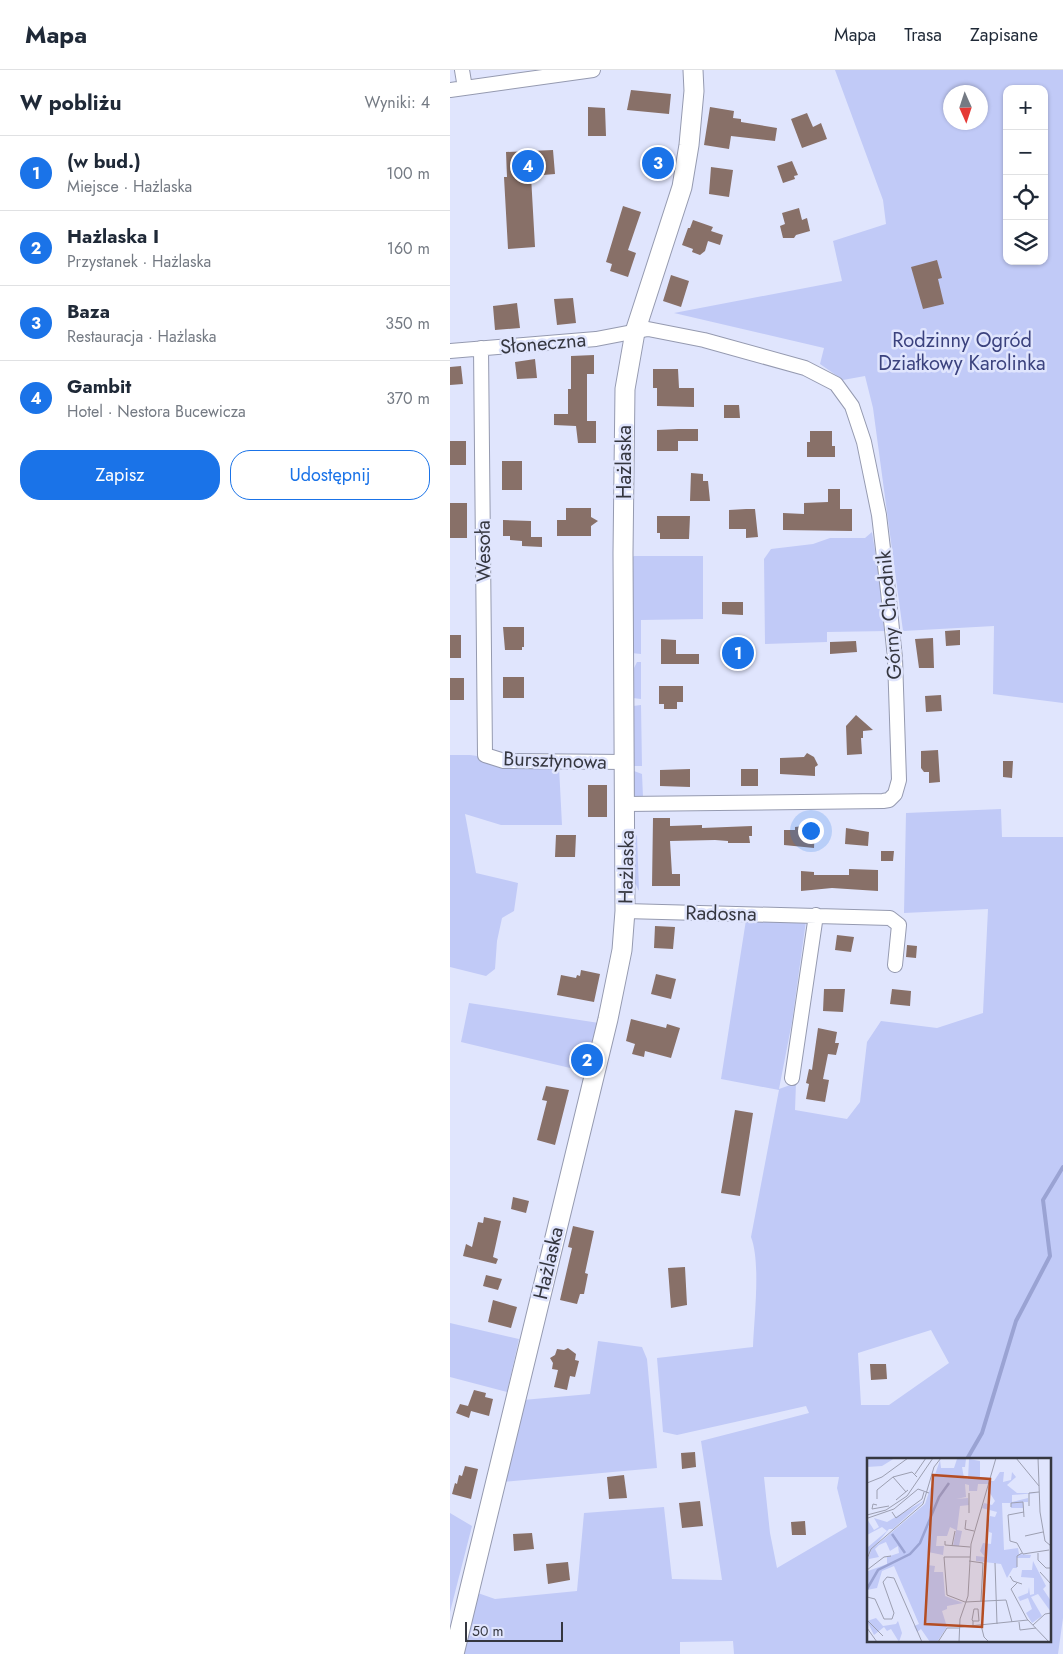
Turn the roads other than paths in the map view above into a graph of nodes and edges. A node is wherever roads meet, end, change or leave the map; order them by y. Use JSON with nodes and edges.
{"nodes":[{"id":1,"x":462,"y":70,"type":"edge"},
{"id":2,"x":593,"y":70,"type":"edge"},
{"id":3,"x":693,"y":70,"type":"edge"},
{"id":4,"x":465,"y":88,"type":"junction"},
{"id":5,"x":450,"y":90,"type":"edge"},
{"id":6,"x":635,"y":332,"type":"junction"},
{"id":7,"x":481,"y":348,"type":"junction"},
{"id":8,"x":450,"y":351,"type":"edge"},
{"id":9,"x":485,"y":755,"type":"joint"},
{"id":10,"x":626,"y":762,"type":"junction"},
{"id":11,"x":626,"y":804,"type":"junction"},
{"id":12,"x":626,"y":910,"type":"junction"},
{"id":13,"x":816,"y":915,"type":"junction"},
{"id":14,"x":894,"y":965,"type":"dead end"},
{"id":15,"x":792,"y":1078,"type":"dead end"},
{"id":16,"x":454,"y":1654,"type":"edge"}],
"edges":[{"from":1,"to":4,"type":"street"},
{"from":2,"to":4,"type":"street"},
{"from":3,"to":6,"type":"street","name":"Hażlaska"},
{"from":4,"to":5,"type":"street"},
{"from":6,"to":7,"type":"street","name":"Słoneczna"},
{"from":6,"to":10,"type":"street","name":"Hażlaska"},
{"from":6,"to":11,"type":"street","name":"Górny Chodnik"},
{"from":7,"to":8,"type":"street","name":"Słoneczna"},
{"from":7,"to":9,"type":"street","name":"Wesoła"},
{"from":9,"to":10,"type":"street","name":"Bursztynowa"},
{"from":10,"to":11,"type":"street","name":"Hażlaska"},
{"from":11,"to":12,"type":"street","name":"Hażlaska"},
{"from":12,"to":13,"type":"street","name":"Radosna"},
{"from":12,"to":16,"type":"street","name":"Hażlaska"},
{"from":13,"to":14,"type":"street","name":"Radosna"},
{"from":13,"to":15,"type":"street"}]}
